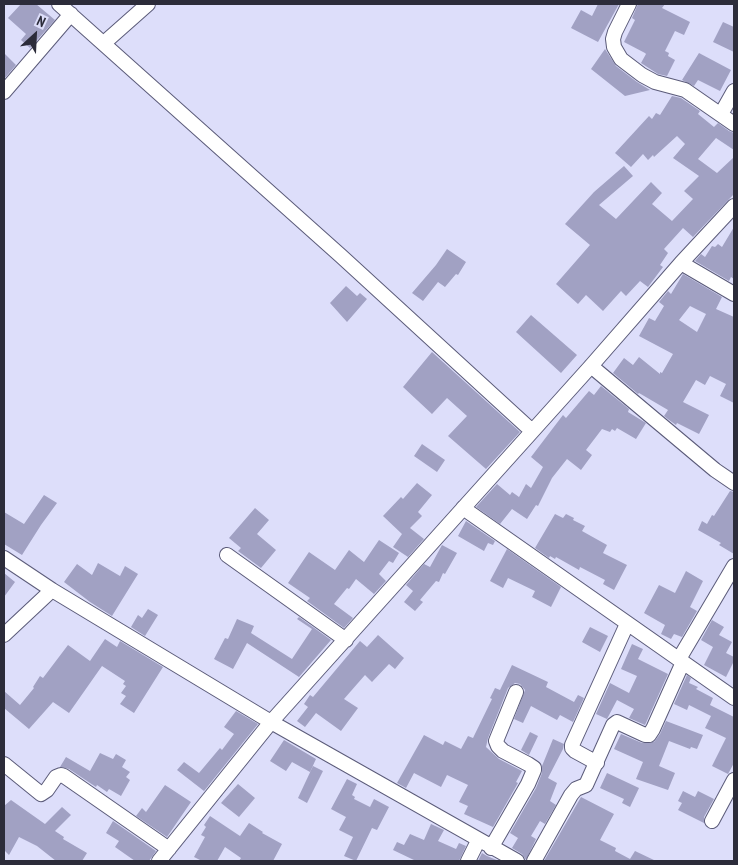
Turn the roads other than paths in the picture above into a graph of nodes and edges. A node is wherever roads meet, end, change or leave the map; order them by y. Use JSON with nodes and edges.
{"nodes":[{"id":1,"x":59,"y":4,"type":"edge"},
{"id":2,"x":148,"y":4,"type":"edge"},
{"id":3,"x":628,"y":4,"type":"edge"},
{"id":4,"x":71,"y":14,"type":"junction"},
{"id":5,"x":104,"y":43,"type":"junction"},
{"id":6,"x":734,"y":91,"type":"edge"},
{"id":7,"x":4,"y":92,"type":"edge"},
{"id":8,"x":721,"y":114,"type":"junction"},
{"id":9,"x":734,"y":124,"type":"edge"},
{"id":10,"x":734,"y":206,"type":"edge"},
{"id":11,"x":680,"y":263,"type":"junction"},
{"id":12,"x":734,"y":294,"type":"edge"},
{"id":13,"x":591,"y":366,"type":"junction"},
{"id":14,"x":532,"y":432,"type":"junction"},
{"id":15,"x":734,"y":483,"type":"edge"},
{"id":16,"x":463,"y":508,"type":"junction"},
{"id":17,"x":227,"y":555,"type":"dead end"},
{"id":18,"x":4,"y":558,"type":"edge"},
{"id":19,"x":734,"y":566,"type":"edge"},
{"id":20,"x":52,"y":590,"type":"junction"},
{"id":21,"x":627,"y":624,"type":"junction"},
{"id":22,"x":4,"y":635,"type":"edge"},
{"id":23,"x":346,"y":640,"type":"junction"},
{"id":24,"x":681,"y":661,"type":"junction"},
{"id":25,"x":516,"y":692,"type":"dead end"},
{"id":26,"x":733,"y":694,"type":"edge"},
{"id":27,"x":272,"y":722,"type":"junction"},
{"id":28,"x":597,"y":763,"type":"junction"},
{"id":29,"x":4,"y":764,"type":"edge"},
{"id":30,"x":734,"y":780,"type":"edge"},
{"id":31,"x":729,"y":801,"type":"edge"},
{"id":32,"x":712,"y":821,"type":"dead end"},
{"id":33,"x":478,"y":841,"type":"junction"},
{"id":34,"x":491,"y":848,"type":"junction"},
{"id":35,"x":169,"y":849,"type":"junction"},
{"id":36,"x":159,"y":861,"type":"edge"},
{"id":37,"x":468,"y":861,"type":"edge"},
{"id":38,"x":517,"y":861,"type":"edge"},
{"id":39,"x":534,"y":861,"type":"edge"}],
"edges":[{"from":1,"to":4,"type":"street"},
{"from":2,"to":5,"type":"street"},
{"from":3,"to":8,"type":"street"},
{"from":4,"to":5,"type":"street"},
{"from":4,"to":7,"type":"street"},
{"from":5,"to":14,"type":"street"},
{"from":6,"to":8,"type":"street"},
{"from":8,"to":9,"type":"street"},
{"from":10,"to":11,"type":"street"},
{"from":11,"to":12,"type":"street"},
{"from":11,"to":13,"type":"street"},
{"from":13,"to":14,"type":"street"},
{"from":13,"to":15,"type":"street"},
{"from":14,"to":16,"type":"street"},
{"from":16,"to":21,"type":"street"},
{"from":16,"to":23,"type":"street"},
{"from":17,"to":23,"type":"street"},
{"from":18,"to":20,"type":"street"},
{"from":19,"to":24,"type":"street"},
{"from":20,"to":22,"type":"street"},
{"from":20,"to":27,"type":"street"},
{"from":21,"to":24,"type":"street"},
{"from":21,"to":28,"type":"street"},
{"from":23,"to":27,"type":"street"},
{"from":24,"to":26,"type":"street"},
{"from":24,"to":28,"type":"street"},
{"from":25,"to":34,"type":"street"},
{"from":27,"to":33,"type":"street"},
{"from":27,"to":35,"type":"street"},
{"from":28,"to":39,"type":"street"},
{"from":29,"to":35,"type":"street"},
{"from":30,"to":31,"type":"street"},
{"from":31,"to":32,"type":"street"},
{"from":33,"to":34,"type":"street"},
{"from":33,"to":37,"type":"street"},
{"from":34,"to":38,"type":"street"},
{"from":35,"to":36,"type":"street"}]}
